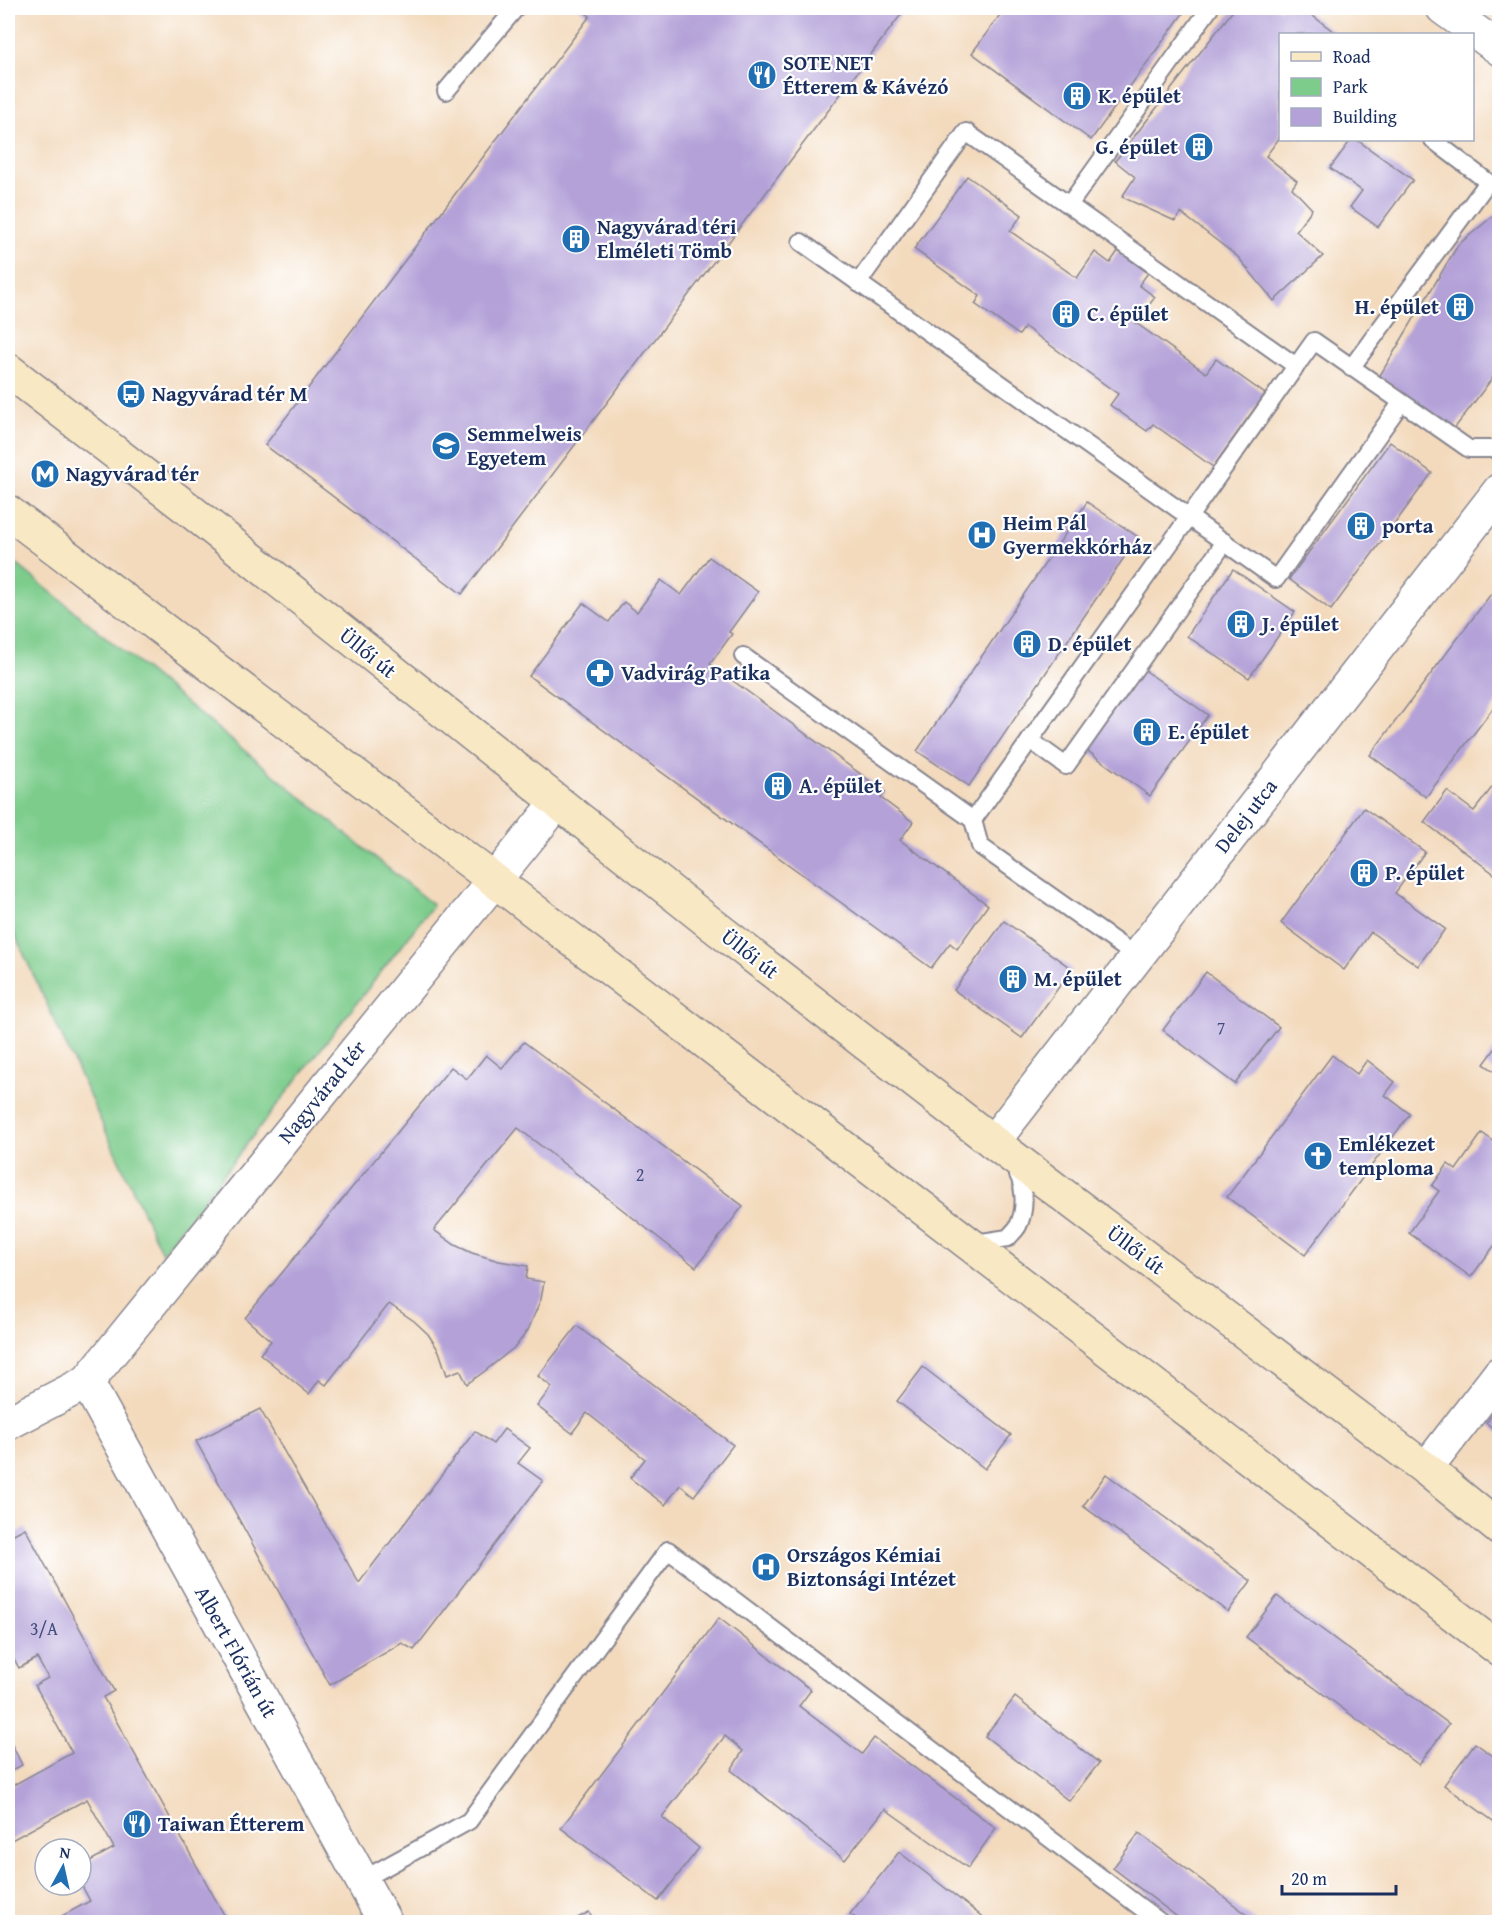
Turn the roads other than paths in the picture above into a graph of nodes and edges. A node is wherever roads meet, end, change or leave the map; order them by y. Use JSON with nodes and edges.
{"nodes":[{"id":1,"x":516,"y":8,"type":"edge"},
{"id":2,"x":1210,"y":8,"type":"edge"},
{"id":3,"x":1443,"y":8,"type":"edge"},
{"id":4,"x":1500,"y":49,"type":"edge"},
{"id":5,"x":446,"y":91,"type":"dead end"},
{"id":6,"x":1434,"y":141,"type":"edge"},
{"id":7,"x":1069,"y":205,"type":"junction"},
{"id":8,"x":801,"y":242,"type":"dead end"},
{"id":9,"x":858,"y":283,"type":"junction"},
{"id":10,"x":1296,"y":366,"type":"junction"},
{"id":11,"x":1351,"y":368,"type":"junction"},
{"id":12,"x":8,"y":370,"type":"edge"},
{"id":13,"x":1401,"y":403,"type":"junction"},
{"id":14,"x":1500,"y":449,"type":"edge"},
{"id":15,"x":1500,"y":490,"type":"edge"},
{"id":16,"x":8,"y":512,"type":"edge"},
{"id":17,"x":1189,"y":517,"type":"junction"},
{"id":18,"x":1225,"y":542,"type":"junction"},
{"id":19,"x":743,"y":656,"type":"dead end"},
{"id":20,"x":1029,"y":740,"type":"junction"},
{"id":21,"x":557,"y":803,"type":"junction"},
{"id":22,"x":973,"y":820,"type":"junction"},
{"id":23,"x":494,"y":880,"type":"junction"},
{"id":24,"x":1137,"y":957,"type":"junction"},
{"id":25,"x":993,"y":1142,"type":"junction"},
{"id":26,"x":939,"y":1221,"type":"junction"},
{"id":27,"x":1500,"y":1373,"type":"edge"},
{"id":28,"x":87,"y":1382,"type":"junction"},
{"id":29,"x":8,"y":1423,"type":"edge"},
{"id":30,"x":1426,"y":1469,"type":"junction"},
{"id":31,"x":1497,"y":1526,"type":"edge"},
{"id":32,"x":1500,"y":1650,"type":"edge"},
{"id":33,"x":362,"y":1880,"type":"junction"},
{"id":34,"x":385,"y":1923,"type":"edge"},
{"id":35,"x":1160,"y":1923,"type":"edge"}],
"edges":[{"from":1,"to":5,"type":"lane"},
{"from":2,"to":7,"type":"lane"},
{"from":3,"to":4,"type":"street"},
{"from":6,"to":11,"type":"lane"},
{"from":7,"to":9,"type":"lane"},
{"from":7,"to":10,"type":"lane"},
{"from":8,"to":9,"type":"lane"},
{"from":9,"to":17,"type":"lane"},
{"from":10,"to":11,"type":"lane"},
{"from":10,"to":17,"type":"lane"},
{"from":11,"to":13,"type":"lane"},
{"from":12,"to":21,"type":"main road","name":"Üllői út"},
{"from":13,"to":14,"type":"lane"},
{"from":13,"to":18,"type":"lane"},
{"from":15,"to":24,"type":"street","name":"Delej utca"},
{"from":16,"to":23,"type":"main road"},
{"from":17,"to":18,"type":"lane"},
{"from":17,"to":20,"type":"lane"},
{"from":18,"to":20,"type":"lane"},
{"from":19,"to":22,"type":"lane"},
{"from":20,"to":22,"type":"lane"},
{"from":21,"to":23,"type":"street","name":"Nagyvárad tér"},
{"from":21,"to":25,"type":"main road","name":"Üllői út"},
{"from":22,"to":24,"type":"lane"},
{"from":23,"to":26,"type":"main road"},
{"from":23,"to":28,"type":"street","name":"Nagyvárad tér"},
{"from":24,"to":25,"type":"street","name":"Delej utca"},
{"from":25,"to":26,"type":"lane"},
{"from":25,"to":30,"type":"main road","name":"Üllői út"},
{"from":26,"to":32,"type":"main road"},
{"from":27,"to":30,"type":"street"},
{"from":28,"to":29,"type":"street"},
{"from":28,"to":33,"type":"street","name":"Albert Flórián út"},
{"from":30,"to":31,"type":"main road","name":"Üllői út"},
{"from":33,"to":34,"type":"street","name":"Albert Flórián út"},
{"from":33,"to":35,"type":"lane"}]}
